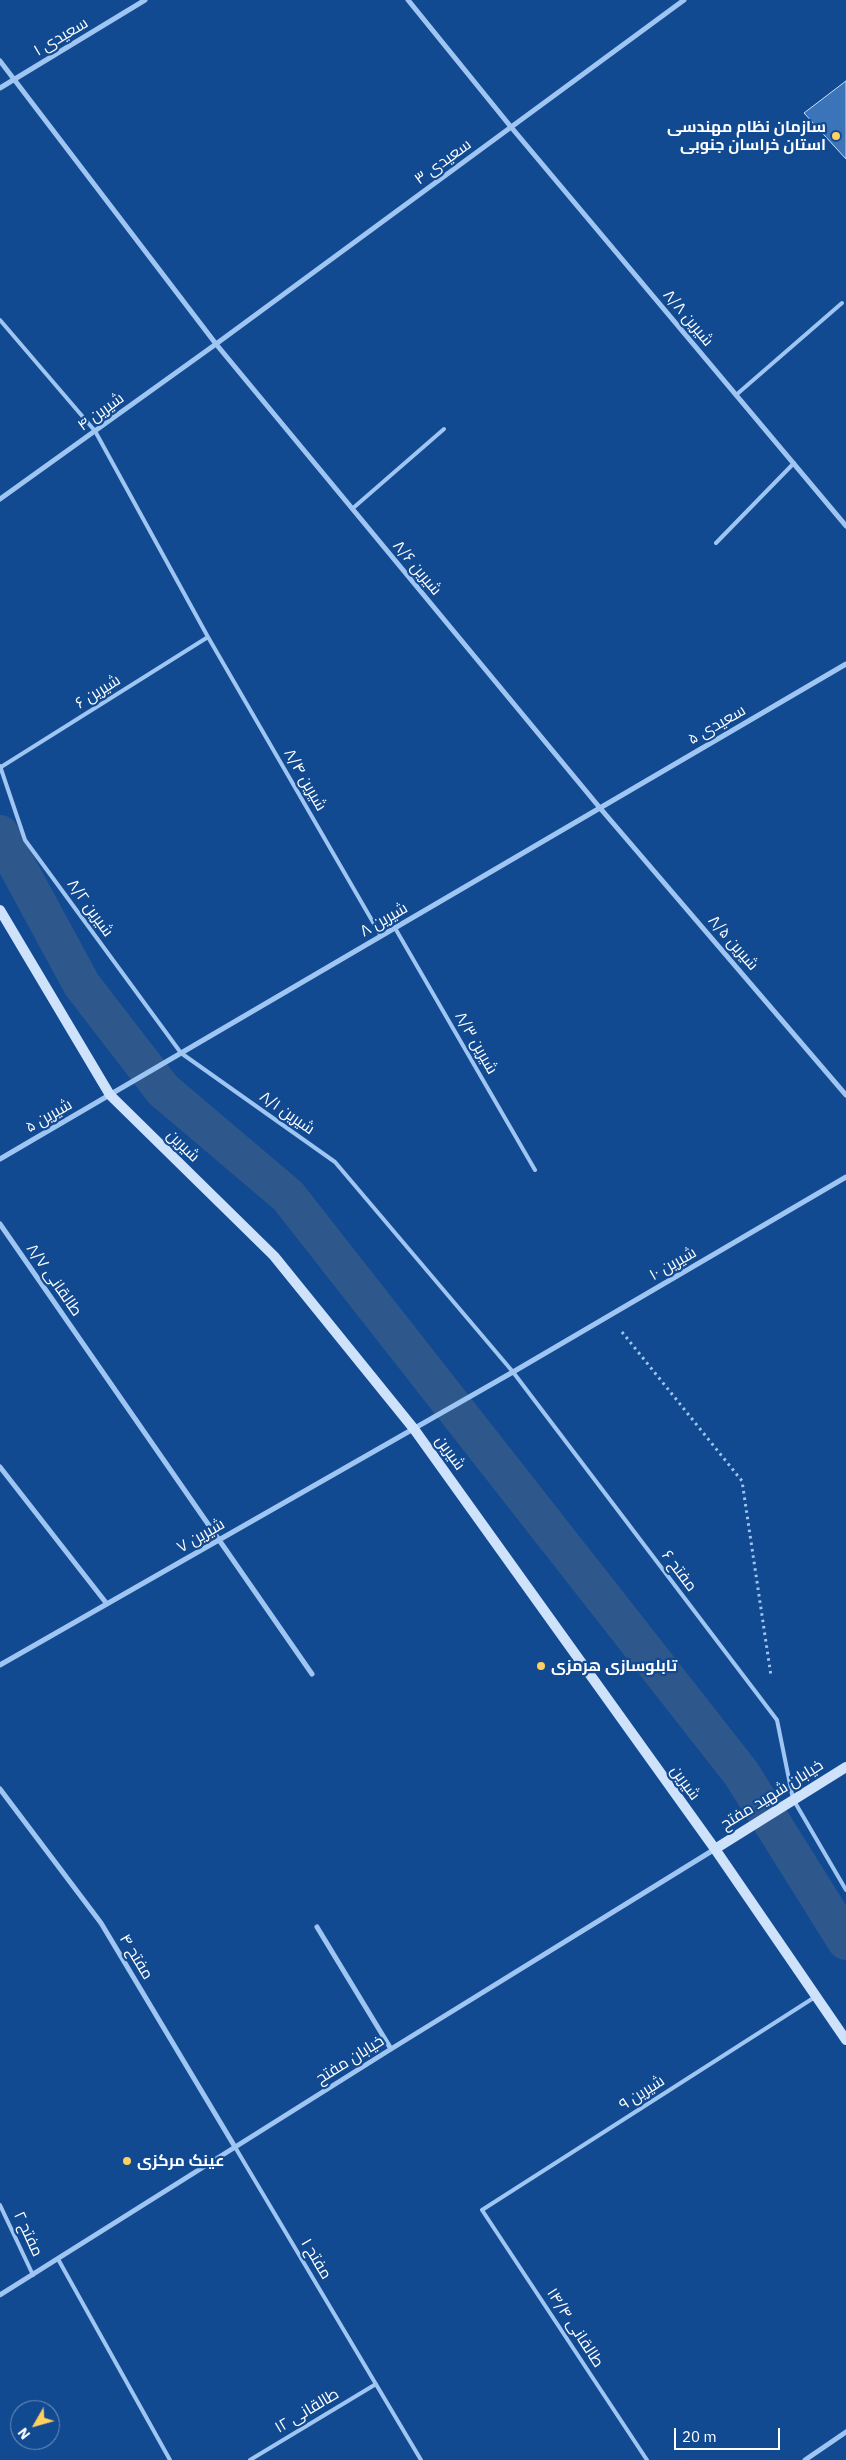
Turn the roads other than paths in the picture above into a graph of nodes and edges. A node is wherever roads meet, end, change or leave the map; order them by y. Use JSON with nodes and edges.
{"nodes":[{"id":1,"x":145,"y":0,"type":"edge"},
{"id":2,"x":408,"y":0,"type":"edge"},
{"id":3,"x":684,"y":0,"type":"edge"},
{"id":4,"x":0,"y":61,"type":"edge"},
{"id":5,"x":16,"y":80,"type":"junction"},
{"id":6,"x":0,"y":88,"type":"edge"},
{"id":7,"x":512,"y":127,"type":"junction"},
{"id":8,"x":842,"y":303,"type":"dead end"},
{"id":9,"x":0,"y":320,"type":"edge"},
{"id":10,"x":216,"y":344,"type":"junction"},
{"id":11,"x":736,"y":395,"type":"junction"},
{"id":12,"x":444,"y":428,"type":"dead end"},
{"id":13,"x":95,"y":431,"type":"junction"},
{"id":14,"x":794,"y":463,"type":"junction"},
{"id":15,"x":0,"y":499,"type":"edge"},
{"id":16,"x":352,"y":509,"type":"junction"},
{"id":17,"x":846,"y":526,"type":"edge"},
{"id":18,"x":716,"y":543,"type":"dead end"},
{"id":19,"x":208,"y":637,"type":"junction"},
{"id":20,"x":846,"y":664,"type":"edge"},
{"id":21,"x":0,"y":766,"type":"edge"},
{"id":22,"x":600,"y":808,"type":"junction"},
{"id":23,"x":0,"y":910,"type":"edge"},
{"id":24,"x":395,"y":928,"type":"junction"},
{"id":25,"x":382,"y":936,"type":"junction"},
{"id":26,"x":181,"y":1053,"type":"junction"},
{"id":27,"x":110,"y":1095,"type":"junction"},
{"id":28,"x":846,"y":1095,"type":"edge"},
{"id":29,"x":0,"y":1159,"type":"edge"},
{"id":30,"x":535,"y":1170,"type":"dead end"},
{"id":31,"x":846,"y":1178,"type":"edge"},
{"id":32,"x":0,"y":1224,"type":"edge"},
{"id":33,"x":513,"y":1372,"type":"junction"},
{"id":34,"x":414,"y":1429,"type":"junction"},
{"id":35,"x":0,"y":1467,"type":"edge"},
{"id":36,"x":220,"y":1540,"type":"junction"},
{"id":37,"x":107,"y":1604,"type":"junction"},
{"id":38,"x":0,"y":1665,"type":"edge"},
{"id":39,"x":312,"y":1674,"type":"dead end"},
{"id":40,"x":846,"y":1767,"type":"edge"},
{"id":41,"x":0,"y":1789,"type":"edge"},
{"id":42,"x":793,"y":1799,"type":"junction"},
{"id":43,"x":714,"y":1849,"type":"junction"},
{"id":44,"x":846,"y":1890,"type":"edge"},
{"id":45,"x":317,"y":1927,"type":"dead end"},
{"id":46,"x":815,"y":1996,"type":"junction"},
{"id":47,"x":846,"y":2040,"type":"edge"},
{"id":48,"x":391,"y":2049,"type":"junction"},
{"id":49,"x":235,"y":2147,"type":"junction"},
{"id":50,"x":0,"y":2205,"type":"edge"},
{"id":51,"x":482,"y":2210,"type":"joint"},
{"id":52,"x":58,"y":2259,"type":"junction"},
{"id":53,"x":33,"y":2275,"type":"junction"},
{"id":54,"x":0,"y":2295,"type":"edge"},
{"id":55,"x":376,"y":2384,"type":"junction"},
{"id":56,"x":846,"y":2432,"type":"edge"},
{"id":57,"x":170,"y":2460,"type":"edge"},
{"id":58,"x":250,"y":2460,"type":"edge"},
{"id":59,"x":421,"y":2460,"type":"edge"},
{"id":60,"x":647,"y":2460,"type":"edge"},
{"id":61,"x":805,"y":2460,"type":"edge"}],
"edges":[{"from":1,"to":5,"type":"street","name":"سعیدی ۱"},
{"from":2,"to":7,"type":"street","name":"شیرین ۸/۸"},
{"from":3,"to":7,"type":"street","name":"سعیدی ۳"},
{"from":4,"to":5,"type":"street","name":"شیرین ۸/۶"},
{"from":5,"to":6,"type":"street","name":"سعیدی ۱"},
{"from":5,"to":10,"type":"street","name":"شیرین ۸/۶"},
{"from":7,"to":10,"type":"street","name":"سعیدی ۳"},
{"from":7,"to":11,"type":"street","name":"شیرین ۸/۸"},
{"from":8,"to":11,"type":"lane"},
{"from":9,"to":13,"type":"lane","name":"شیرین ۸/۴"},
{"from":10,"to":13,"type":"street","name":"شیرین ۴"},
{"from":10,"to":16,"type":"street","name":"شیرین ۸/۶"},
{"from":11,"to":14,"type":"street","name":"شیرین ۸/۸"},
{"from":12,"to":16,"type":"lane"},
{"from":13,"to":15,"type":"street","name":"شیرین ۴"},
{"from":13,"to":19,"type":"lane","name":"شیرین ۸/۴"},
{"from":14,"to":17,"type":"street","name":"شیرین ۸/۸"},
{"from":14,"to":18,"type":"lane"},
{"from":16,"to":22,"type":"street","name":"شیرین ۸/۶"},
{"from":19,"to":21,"type":"lane","name":"شیرین ۶"},
{"from":19,"to":25,"type":"lane","name":"شیرین ۸/۴"},
{"from":20,"to":22,"type":"street","name":"سعیدی ۵"},
{"from":21,"to":26,"type":"lane","name":"شیرین ۸/۲"},
{"from":22,"to":24,"type":"street","name":"شیرین ۸"},
{"from":22,"to":28,"type":"street","name":"شیرین ۸/۵"},
{"from":23,"to":27,"type":"street","name":"شیرین"},
{"from":24,"to":25,"type":"street","name":"شیرین ۸"},
{"from":24,"to":30,"type":"lane","name":"شیرین ۸/۳"},
{"from":25,"to":26,"type":"street","name":"شیرین ۸"},
{"from":26,"to":27,"type":"street","name":"شیرین ۸"},
{"from":26,"to":33,"type":"lane","name":"شیرین ۸/۱"},
{"from":27,"to":29,"type":"street","name":"شیرین ۵"},
{"from":27,"to":34,"type":"street","name":"شیرین"},
{"from":31,"to":33,"type":"street","name":"شیرین ۱۰"},
{"from":32,"to":36,"type":"street","name":"طالقانی ۸/۷"},
{"from":33,"to":34,"type":"street","name":"شیرین ۷"},
{"from":33,"to":42,"type":"lane","name":"مفتح ۶"},
{"from":34,"to":36,"type":"street","name":"شیرین ۷"},
{"from":34,"to":43,"type":"street","name":"شیرین"},
{"from":35,"to":37,"type":"street"},
{"from":36,"to":37,"type":"street","name":"شیرین ۷"},
{"from":36,"to":39,"type":"street","name":"طالقانی ۸/۷"},
{"from":37,"to":38,"type":"street","name":"شیرین ۷"},
{"from":40,"to":42,"type":"street","name":"خیابان شهید مفتح"},
{"from":41,"to":49,"type":"street","name":"مفتح ۴"},
{"from":42,"to":43,"type":"street","name":"خیابان شهید مفتح"},
{"from":42,"to":44,"type":"lane","name":"مفتح ۶"},
{"from":43,"to":46,"type":"street","name":"شیرین"},
{"from":43,"to":48,"type":"street","name":"خیابان مفتح"},
{"from":45,"to":48,"type":"street"},
{"from":46,"to":47,"type":"street","name":"شیرین"},
{"from":46,"to":51,"type":"lane","name":"شیرین ۹"},
{"from":48,"to":49,"type":"street","name":"خیابان مفتح"},
{"from":49,"to":52,"type":"street","name":"خیابان مفتح"},
{"from":49,"to":55,"type":"lane","name":"مفتح ۱"},
{"from":50,"to":53,"type":"lane","name":"مفتح ۲"},
{"from":51,"to":60,"type":"lane","name":"طالقانی ۱۴/۴"},
{"from":52,"to":53,"type":"street","name":"خیابان مفتح"},
{"from":52,"to":57,"type":"lane"},
{"from":53,"to":54,"type":"street","name":"خیابان مفتح"},
{"from":55,"to":58,"type":"lane","name":"طالقانی ۱۲"},
{"from":55,"to":59,"type":"lane","name":"مفتح ۱"},
{"from":56,"to":61,"type":"street"}]}
